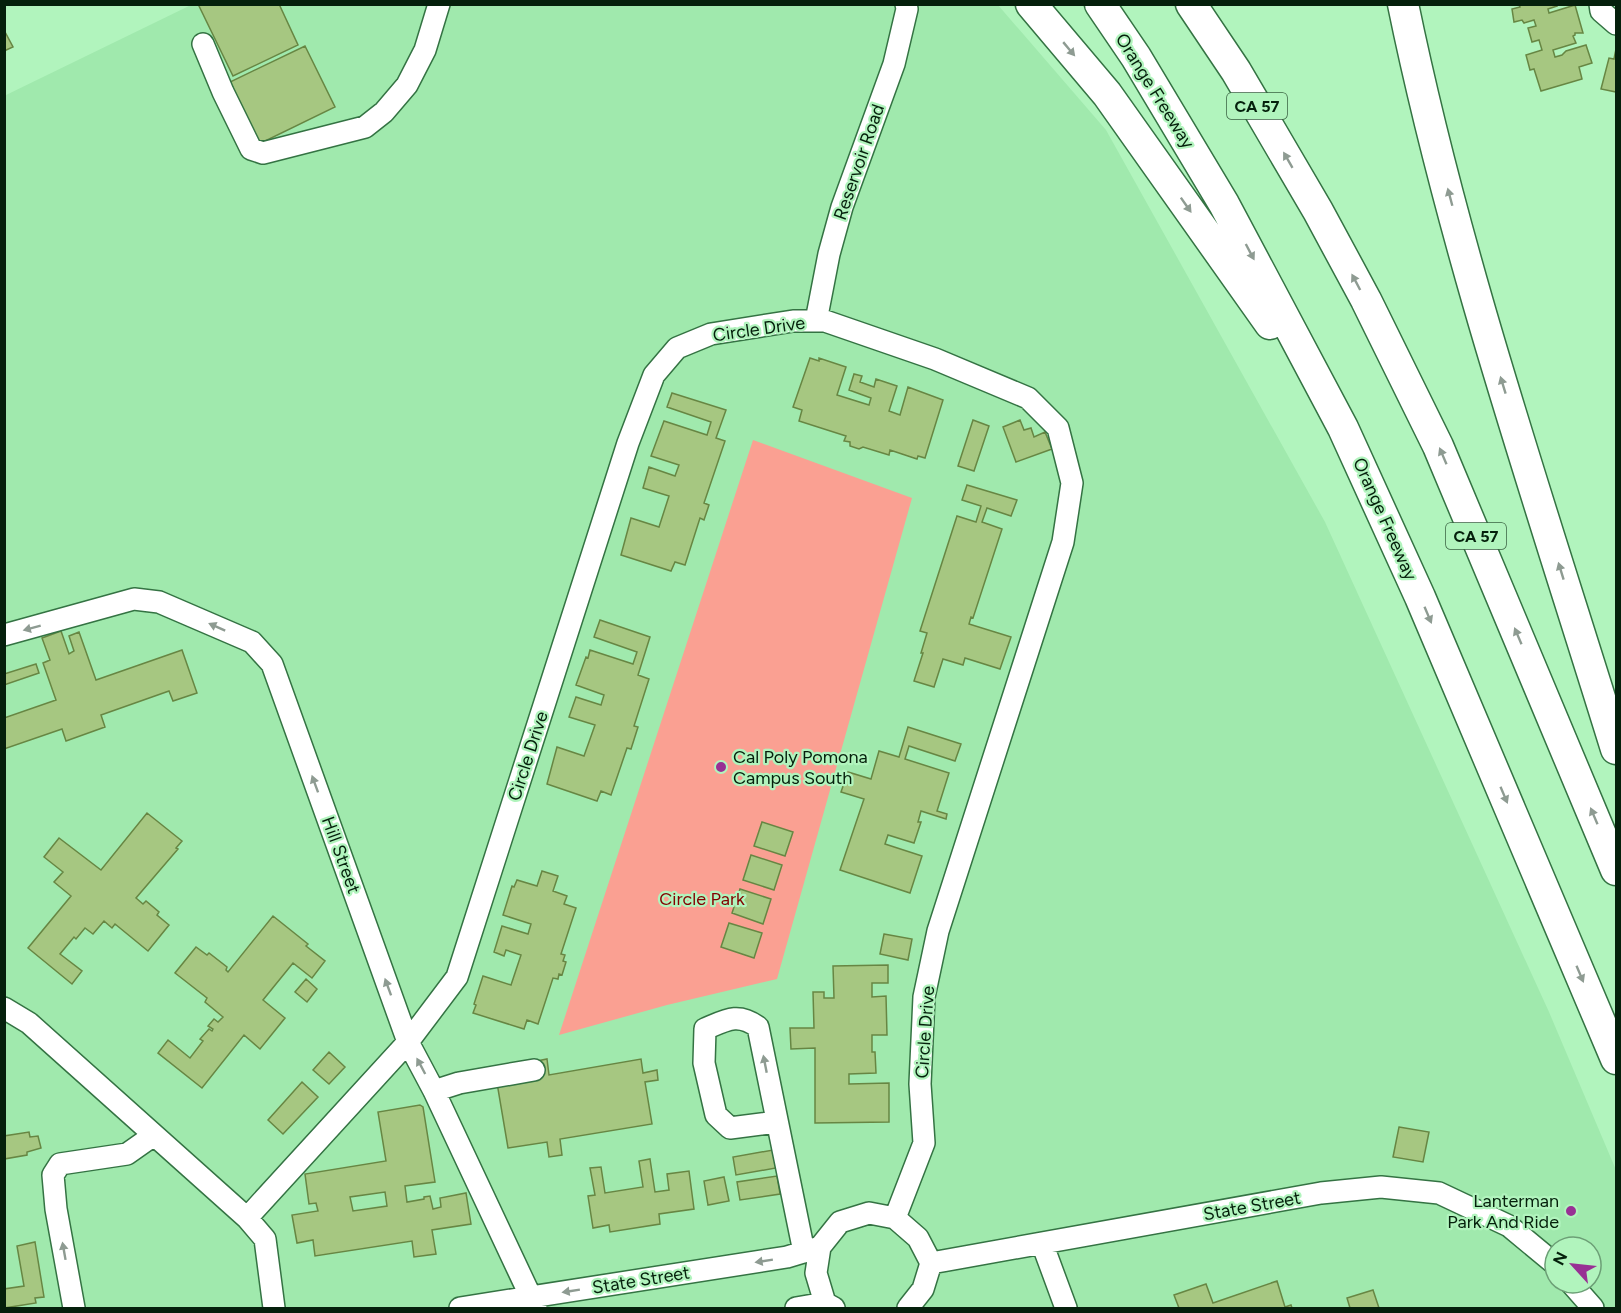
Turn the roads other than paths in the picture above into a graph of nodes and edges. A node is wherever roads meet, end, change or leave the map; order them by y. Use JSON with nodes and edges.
{"nodes":[{"id":1,"x":439,"y":4,"type":"edge"},
{"id":2,"x":906,"y":4,"type":"edge"},
{"id":3,"x":1031,"y":4,"type":"edge"},
{"id":4,"x":1100,"y":4,"type":"edge"},
{"id":5,"x":1191,"y":4,"type":"edge"},
{"id":6,"x":1403,"y":4,"type":"edge"},
{"id":7,"x":1600,"y":4,"type":"edge"},
{"id":8,"x":1617,"y":24,"type":"edge"},
{"id":9,"x":203,"y":44,"type":"dead end"},
{"id":10,"x":816,"y":321,"type":"junction"},
{"id":11,"x":1343,"y":428,"type":"junction"},
{"id":12,"x":4,"y":635,"type":"edge"},
{"id":13,"x":1617,"y":749,"type":"edge"},
{"id":14,"x":1617,"y":870,"type":"edge"},
{"id":15,"x":4,"y":1008,"type":"edge"},
{"id":16,"x":408,"y":1042,"type":"junction"},
{"id":17,"x":1617,"y":1059,"type":"edge"},
{"id":18,"x":534,"y":1070,"type":"dead end"},
{"id":19,"x":434,"y":1090,"type":"junction"},
{"id":20,"x":777,"y":1122,"type":"junction"},
{"id":21,"x":154,"y":1135,"type":"junction"},
{"id":22,"x":247,"y":1218,"type":"junction"},
{"id":23,"x":895,"y":1218,"type":"junction"},
{"id":24,"x":1042,"y":1243,"type":"junction"},
{"id":25,"x":812,"y":1249,"type":"junction"},
{"id":26,"x":1543,"y":1254,"type":"edge"},
{"id":27,"x":931,"y":1263,"type":"junction"},
{"id":28,"x":1582,"y":1295,"type":"edge"},
{"id":29,"x":534,"y":1303,"type":"edge"},
{"id":30,"x":817,"y":1307,"type":"edge"},
{"id":31,"x":74,"y":1308,"type":"edge"},
{"id":32,"x":274,"y":1308,"type":"edge"},
{"id":33,"x":460,"y":1308,"type":"edge"},
{"id":34,"x":908,"y":1308,"type":"edge"},
{"id":35,"x":1066,"y":1308,"type":"edge"},
{"id":36,"x":1593,"y":1308,"type":"edge"}],
"edges":[{"from":1,"to":9,"type":"street"},
{"from":2,"to":10,"type":"street","name":"Reservoir Road"},
{"from":3,"to":11,"type":"highway","one_way":true},
{"from":4,"to":11,"type":"highway","name":"Orange Freeway","one_way":true},
{"from":14,"to":5,"type":"highway","number":"CA 57","one_way":true},
{"from":13,"to":6,"type":"highway","one_way":true},
{"from":7,"to":8,"type":"street"},
{"from":10,"to":16,"type":"street","name":"Circle Drive"},
{"from":10,"to":23,"type":"street","name":"Circle Drive"},
{"from":11,"to":17,"type":"highway","name":"Orange Freeway","one_way":true},
{"from":16,"to":12,"type":"street","name":"Hill Street","one_way":true},
{"from":15,"to":21,"type":"street"},
{"from":19,"to":16,"type":"street","name":"Hill Street","one_way":true},
{"from":16,"to":22,"type":"street","name":"Circle Drive"},
{"from":18,"to":19,"type":"street"},
{"from":19,"to":29,"type":"street","name":"Hill Street"},
{"from":20,"to":20,"type":"street","one_way":true},
{"from":20,"to":25,"type":"street"},
{"from":21,"to":22,"type":"street"},
{"from":31,"to":21,"type":"street","one_way":true},
{"from":22,"to":32,"type":"street"},
{"from":23,"to":25,"type":"street"},
{"from":23,"to":27,"type":"street"},
{"from":24,"to":26,"type":"street","name":"State Street"},
{"from":24,"to":27,"type":"street","name":"State Street"},
{"from":24,"to":35,"type":"street"},
{"from":25,"to":29,"type":"street","name":"State Street","one_way":true},
{"from":25,"to":30,"type":"street"},
{"from":27,"to":34,"type":"street"},
{"from":28,"to":36,"type":"street"},
{"from":29,"to":33,"type":"street","name":"State Street"}]}
